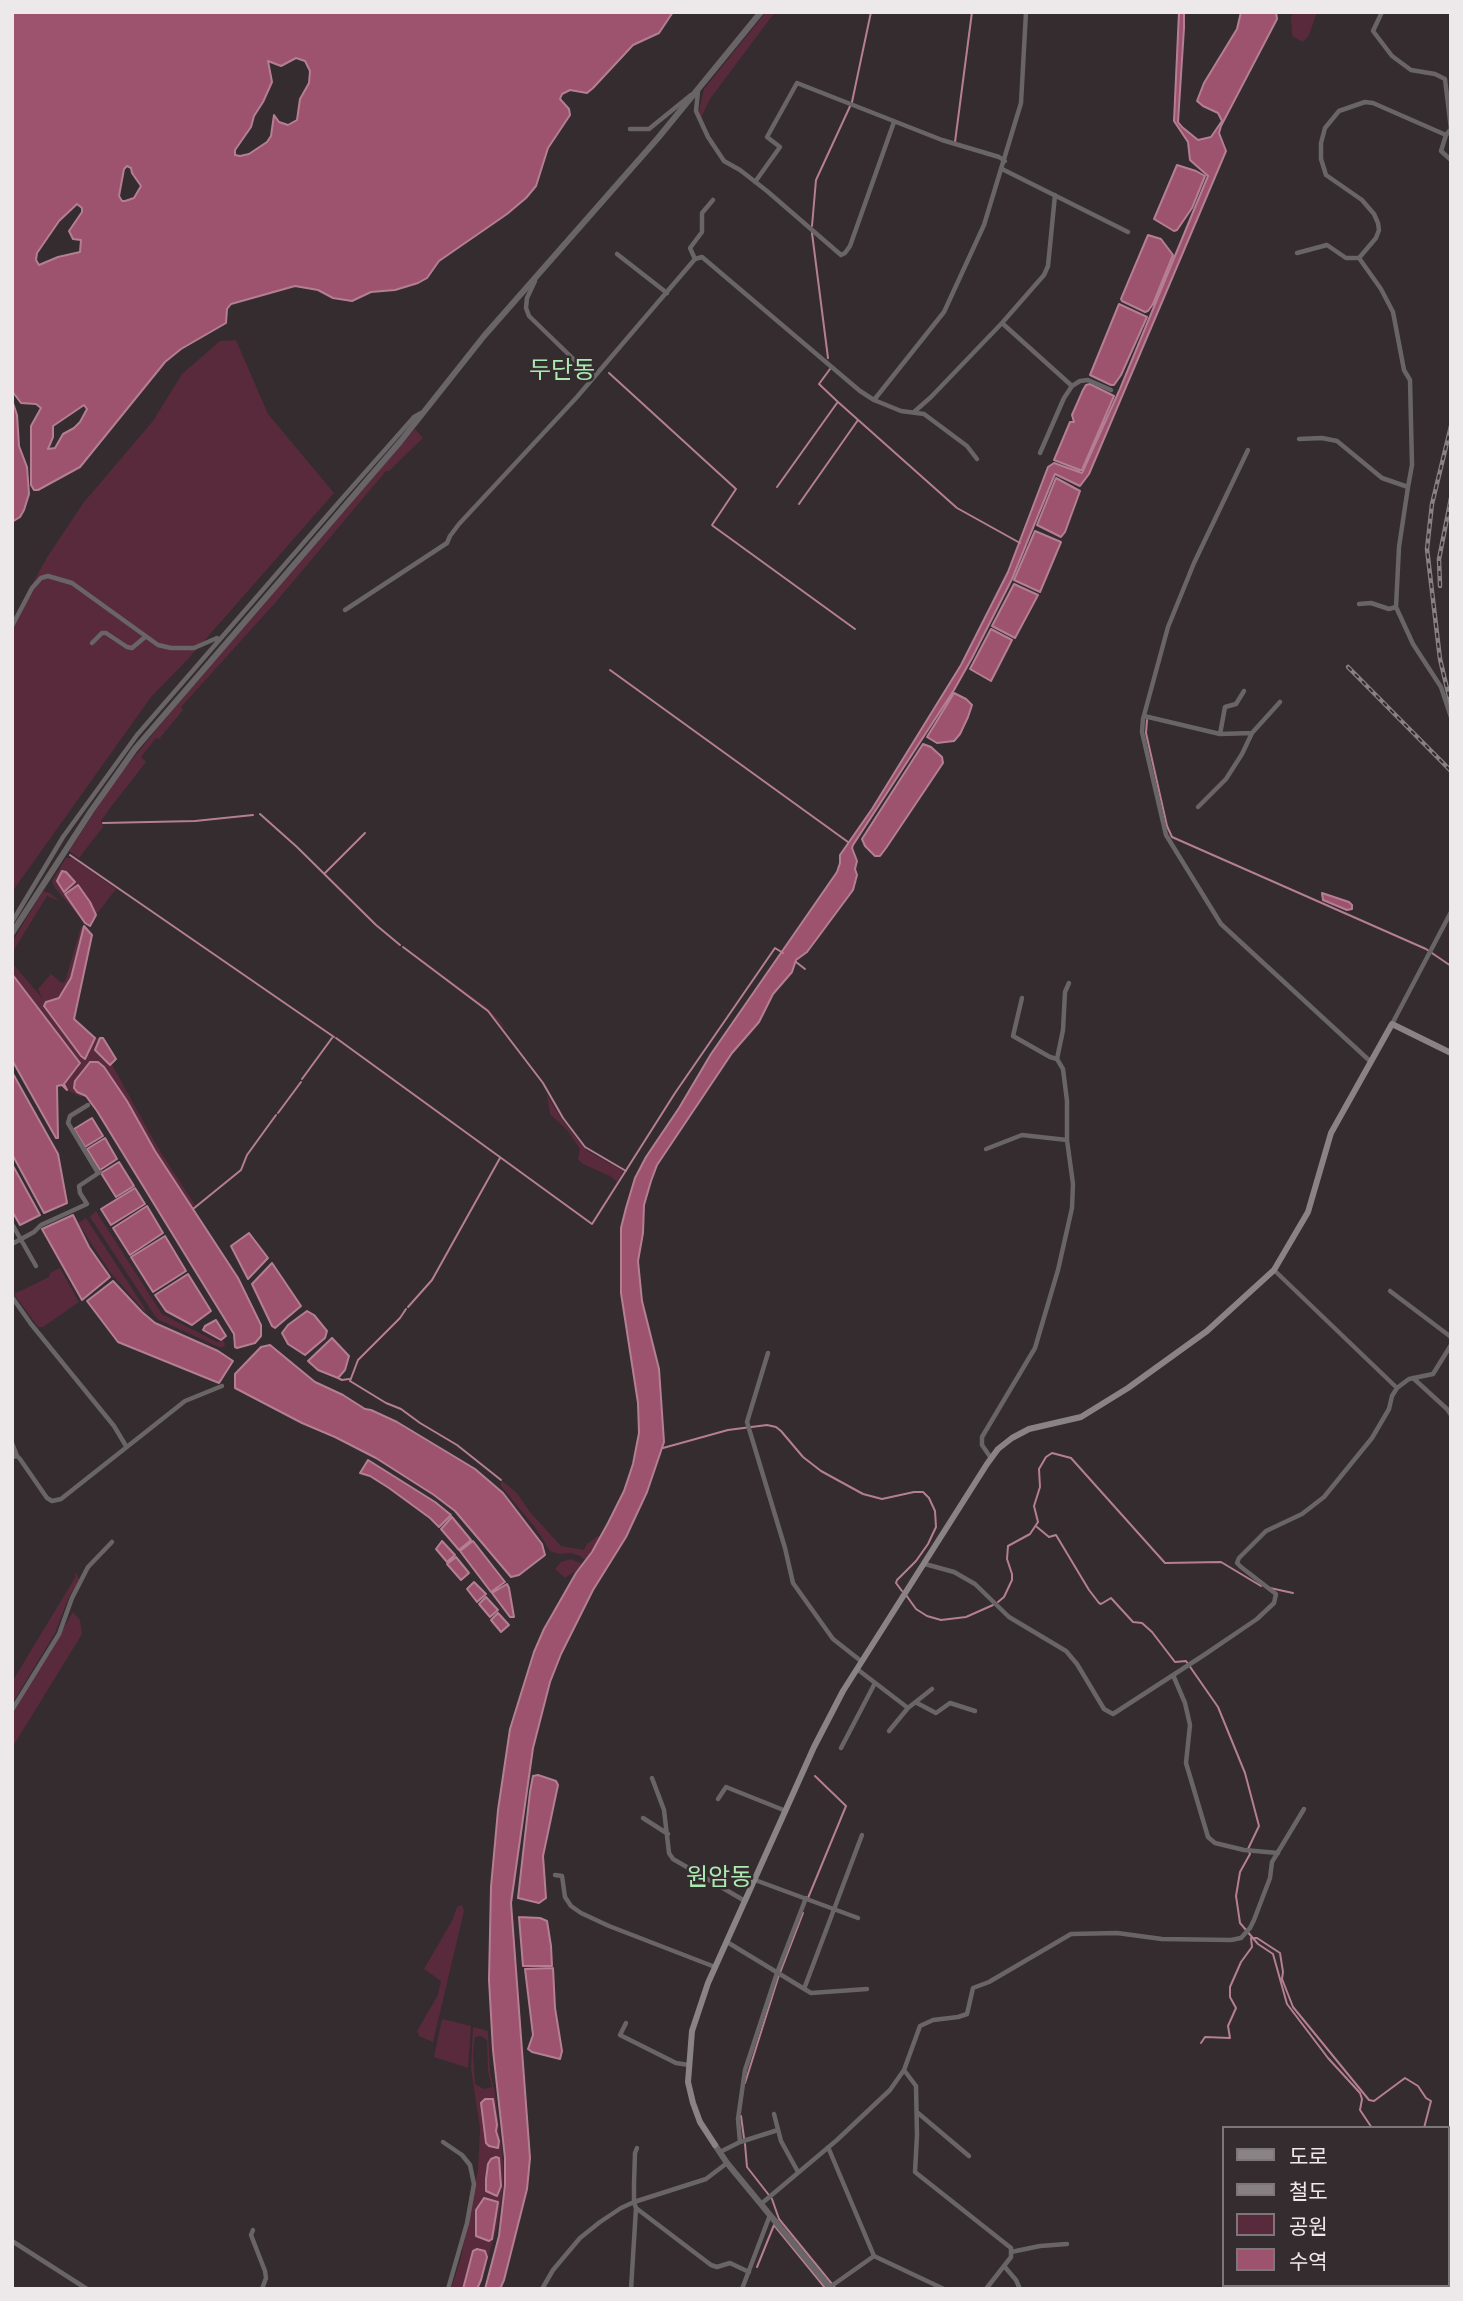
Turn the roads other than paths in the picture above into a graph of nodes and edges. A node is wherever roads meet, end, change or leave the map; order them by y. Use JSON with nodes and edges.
{"nodes":[{"id":1,"x":761,"y":12,"type":"edge"},
{"id":2,"x":1026,"y":12,"type":"edge"},
{"id":3,"x":1382,"y":12,"type":"edge"},
{"id":4,"x":698,"y":91,"type":"junction"},
{"id":5,"x":894,"y":122,"type":"junction"},
{"id":6,"x":630,"y":129,"type":"dead end"},
{"id":7,"x":1446,"y":135,"type":"junction"},
{"id":8,"x":1451,"y":160,"type":"edge"},
{"id":9,"x":1005,"y":161,"type":"junction"},
{"id":10,"x":1002,"y":169,"type":"junction"},
{"id":11,"x":755,"y":182,"type":"junction"},
{"id":12,"x":1055,"y":195,"type":"junction"},
{"id":13,"x":713,"y":200,"type":"dead end"},
{"id":14,"x":1128,"y":232,"type":"dead end"},
{"id":15,"x":1297,"y":253,"type":"dead end"},
{"id":16,"x":617,"y":254,"type":"dead end"},
{"id":17,"x":1359,"y":258,"type":"junction"},
{"id":18,"x":695,"y":259,"type":"junction"},
{"id":19,"x":535,"y":277,"type":"junction"},
{"id":20,"x":667,"y":293,"type":"junction"},
{"id":21,"x":1002,"y":323,"type":"junction"},
{"id":22,"x":593,"y":378,"type":"junction"},
{"id":23,"x":1072,"y":386,"type":"junction"},
{"id":24,"x":1111,"y":390,"type":"dead end"},
{"id":25,"x":874,"y":400,"type":"junction"},
{"id":26,"x":425,"y":410,"type":"junction"},
{"id":27,"x":914,"y":412,"type":"junction"},
{"id":28,"x":1299,"y":439,"type":"dead end"},
{"id":29,"x":1248,"y":450,"type":"dead end"},
{"id":30,"x":1040,"y":453,"type":"dead end"},
{"id":31,"x":977,"y":459,"type":"dead end"},
{"id":32,"x":1408,"y":486,"type":"junction"},
{"id":33,"x":1359,"y":604,"type":"dead end"},
{"id":34,"x":1396,"y":607,"type":"junction"},
{"id":35,"x":345,"y":610,"type":"dead end"},
{"id":36,"x":12,"y":626,"type":"edge"},
{"id":37,"x":224,"y":634,"type":"junction"},
{"id":38,"x":145,"y":637,"type":"junction"},
{"id":39,"x":92,"y":643,"type":"dead end"},
{"id":40,"x":1244,"y":691,"type":"dead end"},
{"id":41,"x":1280,"y":702,"type":"dead end"},
{"id":42,"x":1144,"y":716,"type":"junction"},
{"id":43,"x":1451,"y":717,"type":"edge"},
{"id":44,"x":1252,"y":733,"type":"junction"},
{"id":45,"x":1220,"y":734,"type":"junction"},
{"id":46,"x":1198,"y":807,"type":"dead end"},
{"id":47,"x":1451,"y":912,"type":"edge"},
{"id":48,"x":12,"y":922,"type":"edge"},
{"id":49,"x":12,"y":933,"type":"edge"},
{"id":50,"x":1069,"y":984,"type":"dead end"},
{"id":51,"x":1022,"y":998,"type":"dead end"},
{"id":52,"x":1392,"y":1024,"type":"junction"},
{"id":53,"x":1451,"y":1052,"type":"edge"},
{"id":54,"x":1057,"y":1059,"type":"junction"},
{"id":55,"x":1371,"y":1062,"type":"junction"},
{"id":56,"x":88,"y":1105,"type":"dead end"},
{"id":57,"x":1067,"y":1140,"type":"junction"},
{"id":58,"x":986,"y":1149,"type":"dead end"},
{"id":59,"x":12,"y":1224,"type":"edge"},
{"id":60,"x":21,"y":1239,"type":"junction"},
{"id":61,"x":12,"y":1244,"type":"edge"},
{"id":62,"x":36,"y":1266,"type":"dead end"},
{"id":63,"x":1274,"y":1270,"type":"junction"},
{"id":64,"x":1390,"y":1291,"type":"dead end"},
{"id":65,"x":12,"y":1297,"type":"edge"},
{"id":66,"x":1451,"y":1338,"type":"edge"},
{"id":67,"x":1451,"y":1345,"type":"edge"},
{"id":68,"x":768,"y":1353,"type":"dead end"},
{"id":69,"x":1413,"y":1378,"type":"junction"},
{"id":70,"x":222,"y":1386,"type":"dead end"},
{"id":71,"x":1397,"y":1388,"type":"junction"},
{"id":72,"x":1451,"y":1415,"type":"edge"},
{"id":73,"x":12,"y":1443,"type":"edge"},
{"id":74,"x":126,"y":1446,"type":"junction"},
{"id":75,"x":15,"y":1456,"type":"edge"},
{"id":76,"x":991,"y":1458,"type":"junction"},
{"id":77,"x":112,"y":1542,"type":"dead end"},
{"id":78,"x":925,"y":1563,"type":"junction"},
{"id":79,"x":861,"y":1661,"type":"junction"},
{"id":80,"x":856,"y":1668,"type":"junction"},
{"id":81,"x":1173,"y":1675,"type":"junction"},
{"id":82,"x":875,"y":1683,"type":"junction"},
{"id":83,"x":932,"y":1689,"type":"dead end"},
{"id":84,"x":916,"y":1703,"type":"junction"},
{"id":85,"x":908,"y":1708,"type":"junction"},
{"id":86,"x":12,"y":1710,"type":"edge"},
{"id":87,"x":975,"y":1711,"type":"dead end"},
{"id":88,"x":889,"y":1731,"type":"dead end"},
{"id":89,"x":841,"y":1748,"type":"dead end"},
{"id":90,"x":652,"y":1778,"type":"dead end"},
{"id":91,"x":718,"y":1798,"type":"dead end"},
{"id":92,"x":1304,"y":1809,"type":"dead end"},
{"id":93,"x":786,"y":1811,"type":"junction"},
{"id":94,"x":643,"y":1818,"type":"dead end"},
{"id":95,"x":668,"y":1834,"type":"junction"},
{"id":96,"x":862,"y":1835,"type":"dead end"},
{"id":97,"x":1278,"y":1853,"type":"junction"},
{"id":98,"x":555,"y":1875,"type":"dead end"},
{"id":99,"x":755,"y":1880,"type":"junction"},
{"id":100,"x":806,"y":1898,"type":"junction"},
{"id":101,"x":745,"y":1902,"type":"junction"},
{"id":102,"x":834,"y":1909,"type":"junction"},
{"id":103,"x":858,"y":1918,"type":"dead end"},
{"id":104,"x":727,"y":1942,"type":"junction"},
{"id":105,"x":716,"y":1967,"type":"junction"},
{"id":106,"x":778,"y":1973,"type":"junction"},
{"id":107,"x":804,"y":1989,"type":"junction"},
{"id":108,"x":867,"y":1989,"type":"dead end"},
{"id":109,"x":626,"y":2023,"type":"dead end"},
{"id":110,"x":689,"y":2065,"type":"junction"},
{"id":111,"x":904,"y":2070,"type":"junction"},
{"id":112,"x":917,"y":2112,"type":"junction"},
{"id":113,"x":774,"y":2114,"type":"dead end"},
{"id":114,"x":778,"y":2130,"type":"junction"},
{"id":115,"x":740,"y":2141,"type":"junction"},
{"id":116,"x":443,"y":2142,"type":"dead end"},
{"id":117,"x":715,"y":2145,"type":"joint"},
{"id":118,"x":828,"y":2147,"type":"junction"},
{"id":119,"x":637,"y":2148,"type":"dead end"},
{"id":120,"x":720,"y":2152,"type":"junction"},
{"id":121,"x":969,"y":2156,"type":"dead end"},
{"id":122,"x":727,"y":2163,"type":"junction"},
{"id":123,"x":798,"y":2172,"type":"junction"},
{"id":124,"x":761,"y":2204,"type":"junction"},
{"id":125,"x":635,"y":2205,"type":"junction"},
{"id":126,"x":770,"y":2215,"type":"junction"},
{"id":127,"x":253,"y":2230,"type":"dead end"},
{"id":128,"x":12,"y":2241,"type":"edge"},
{"id":129,"x":1067,"y":2244,"type":"dead end"},
{"id":130,"x":1012,"y":2252,"type":"junction"},
{"id":131,"x":874,"y":2256,"type":"junction"},
{"id":132,"x":1004,"y":2266,"type":"junction"},
{"id":133,"x":749,"y":2272,"type":"junction"},
{"id":134,"x":831,"y":2288,"type":"edge"},
{"id":135,"x":88,"y":2289,"type":"edge"},
{"id":136,"x":262,"y":2289,"type":"edge"},
{"id":137,"x":448,"y":2289,"type":"edge"},
{"id":138,"x":542,"y":2289,"type":"edge"},
{"id":139,"x":631,"y":2289,"type":"edge"},
{"id":140,"x":742,"y":2289,"type":"edge"},
{"id":141,"x":944,"y":2289,"type":"edge"},
{"id":142,"x":986,"y":2289,"type":"edge"},
{"id":143,"x":1020,"y":2289,"type":"edge"}],
"edges":[{"from":1,"to":4,"type":"street"},
{"from":2,"to":9,"type":"street"},
{"from":3,"to":7,"type":"street"},
{"from":4,"to":6,"type":"street"},
{"from":4,"to":11,"type":"street"},
{"from":4,"to":19,"type":"street"},
{"from":5,"to":9,"type":"street"},
{"from":5,"to":11,"type":"street"},
{"from":5,"to":11,"type":"street"},
{"from":7,"to":8,"type":"street"},
{"from":7,"to":17,"type":"street"},
{"from":9,"to":10,"type":"street"},
{"from":10,"to":12,"type":"street"},
{"from":10,"to":25,"type":"street"},
{"from":12,"to":14,"type":"street"},
{"from":12,"to":21,"type":"street"},
{"from":13,"to":18,"type":"street"},
{"from":15,"to":17,"type":"street"},
{"from":16,"to":20,"type":"street"},
{"from":17,"to":32,"type":"street"},
{"from":18,"to":20,"type":"street"},
{"from":18,"to":25,"type":"street"},
{"from":19,"to":22,"type":"street"},
{"from":19,"to":26,"type":"street"},
{"from":20,"to":22,"type":"street"},
{"from":21,"to":23,"type":"street"},
{"from":21,"to":27,"type":"street"},
{"from":22,"to":35,"type":"street"},
{"from":23,"to":24,"type":"street"},
{"from":23,"to":30,"type":"street"},
{"from":25,"to":27,"type":"street"},
{"from":26,"to":37,"type":"street"},
{"from":26,"to":49,"type":"street"},
{"from":27,"to":31,"type":"street"},
{"from":28,"to":32,"type":"street"},
{"from":29,"to":42,"type":"street"},
{"from":32,"to":34,"type":"street"},
{"from":33,"to":34,"type":"street"},
{"from":34,"to":43,"type":"street"},
{"from":36,"to":38,"type":"street"},
{"from":37,"to":38,"type":"street"},
{"from":37,"to":48,"type":"street"},
{"from":38,"to":39,"type":"street"},
{"from":40,"to":45,"type":"street"},
{"from":41,"to":44,"type":"street"},
{"from":42,"to":45,"type":"street"},
{"from":42,"to":55,"type":"street"},
{"from":44,"to":45,"type":"street"},
{"from":44,"to":46,"type":"street"},
{"from":47,"to":52,"type":"street"},
{"from":50,"to":54,"type":"street"},
{"from":51,"to":54,"type":"street"},
{"from":52,"to":53,"type":"main road"},
{"from":52,"to":55,"type":"main road"},
{"from":54,"to":57,"type":"street"},
{"from":55,"to":63,"type":"main road"},
{"from":56,"to":60,"type":"street"},
{"from":57,"to":58,"type":"street"},
{"from":57,"to":76,"type":"street"},
{"from":59,"to":60,"type":"street"},
{"from":60,"to":61,"type":"street"},
{"from":60,"to":62,"type":"street"},
{"from":63,"to":71,"type":"street"},
{"from":63,"to":76,"type":"main road"},
{"from":64,"to":66,"type":"street"},
{"from":65,"to":74,"type":"street"},
{"from":67,"to":69,"type":"street"},
{"from":68,"to":79,"type":"street"},
{"from":69,"to":71,"type":"street"},
{"from":69,"to":72,"type":"street"},
{"from":70,"to":74,"type":"street"},
{"from":71,"to":81,"type":"street"},
{"from":73,"to":75,"type":"street"},
{"from":74,"to":75,"type":"street"},
{"from":76,"to":78,"type":"main road"},
{"from":77,"to":86,"type":"street"},
{"from":78,"to":79,"type":"main road"},
{"from":78,"to":81,"type":"street"},
{"from":79,"to":80,"type":"main road"},
{"from":80,"to":82,"type":"street"},
{"from":80,"to":93,"type":"main road"},
{"from":81,"to":97,"type":"street"},
{"from":82,"to":85,"type":"street"},
{"from":82,"to":89,"type":"street"},
{"from":83,"to":84,"type":"street"},
{"from":84,"to":85,"type":"street"},
{"from":84,"to":87,"type":"street"},
{"from":85,"to":88,"type":"street"},
{"from":90,"to":95,"type":"street"},
{"from":91,"to":93,"type":"street"},
{"from":92,"to":97,"type":"street"},
{"from":93,"to":99,"type":"main road"},
{"from":94,"to":95,"type":"street"},
{"from":95,"to":101,"type":"street"},
{"from":96,"to":102,"type":"street"},
{"from":97,"to":111,"type":"street"},
{"from":98,"to":105,"type":"street"},
{"from":99,"to":100,"type":"street"},
{"from":99,"to":101,"type":"main road"},
{"from":100,"to":102,"type":"street"},
{"from":100,"to":106,"type":"street"},
{"from":101,"to":104,"type":"main road"},
{"from":102,"to":103,"type":"street"},
{"from":102,"to":107,"type":"street"},
{"from":104,"to":105,"type":"main road"},
{"from":104,"to":106,"type":"street"},
{"from":105,"to":110,"type":"main road"},
{"from":106,"to":107,"type":"street"},
{"from":106,"to":115,"type":"street"},
{"from":107,"to":108,"type":"street"},
{"from":109,"to":110,"type":"street"},
{"from":110,"to":117,"type":"main road"},
{"from":111,"to":112,"type":"street"},
{"from":111,"to":118,"type":"street"},
{"from":112,"to":121,"type":"street"},
{"from":112,"to":130,"type":"street"},
{"from":113,"to":114,"type":"street"},
{"from":114,"to":115,"type":"street"},
{"from":114,"to":123,"type":"street"},
{"from":115,"to":120,"type":"street"},
{"from":116,"to":137,"type":"street"},
{"from":117,"to":120,"type":"street"},
{"from":118,"to":123,"type":"street"},
{"from":118,"to":131,"type":"street"},
{"from":119,"to":125,"type":"street"},
{"from":120,"to":122,"type":"street"},
{"from":122,"to":124,"type":"street"},
{"from":122,"to":125,"type":"street"},
{"from":123,"to":124,"type":"street"},
{"from":124,"to":126,"type":"street"},
{"from":125,"to":133,"type":"street"},
{"from":125,"to":138,"type":"street"},
{"from":125,"to":139,"type":"street"},
{"from":126,"to":133,"type":"street"},
{"from":126,"to":134,"type":"street"},
{"from":127,"to":136,"type":"street"},
{"from":128,"to":135,"type":"street"},
{"from":129,"to":130,"type":"street"},
{"from":130,"to":132,"type":"street"},
{"from":131,"to":134,"type":"street"},
{"from":131,"to":141,"type":"street"},
{"from":132,"to":142,"type":"street"},
{"from":132,"to":143,"type":"street"},
{"from":133,"to":140,"type":"street"}]}
